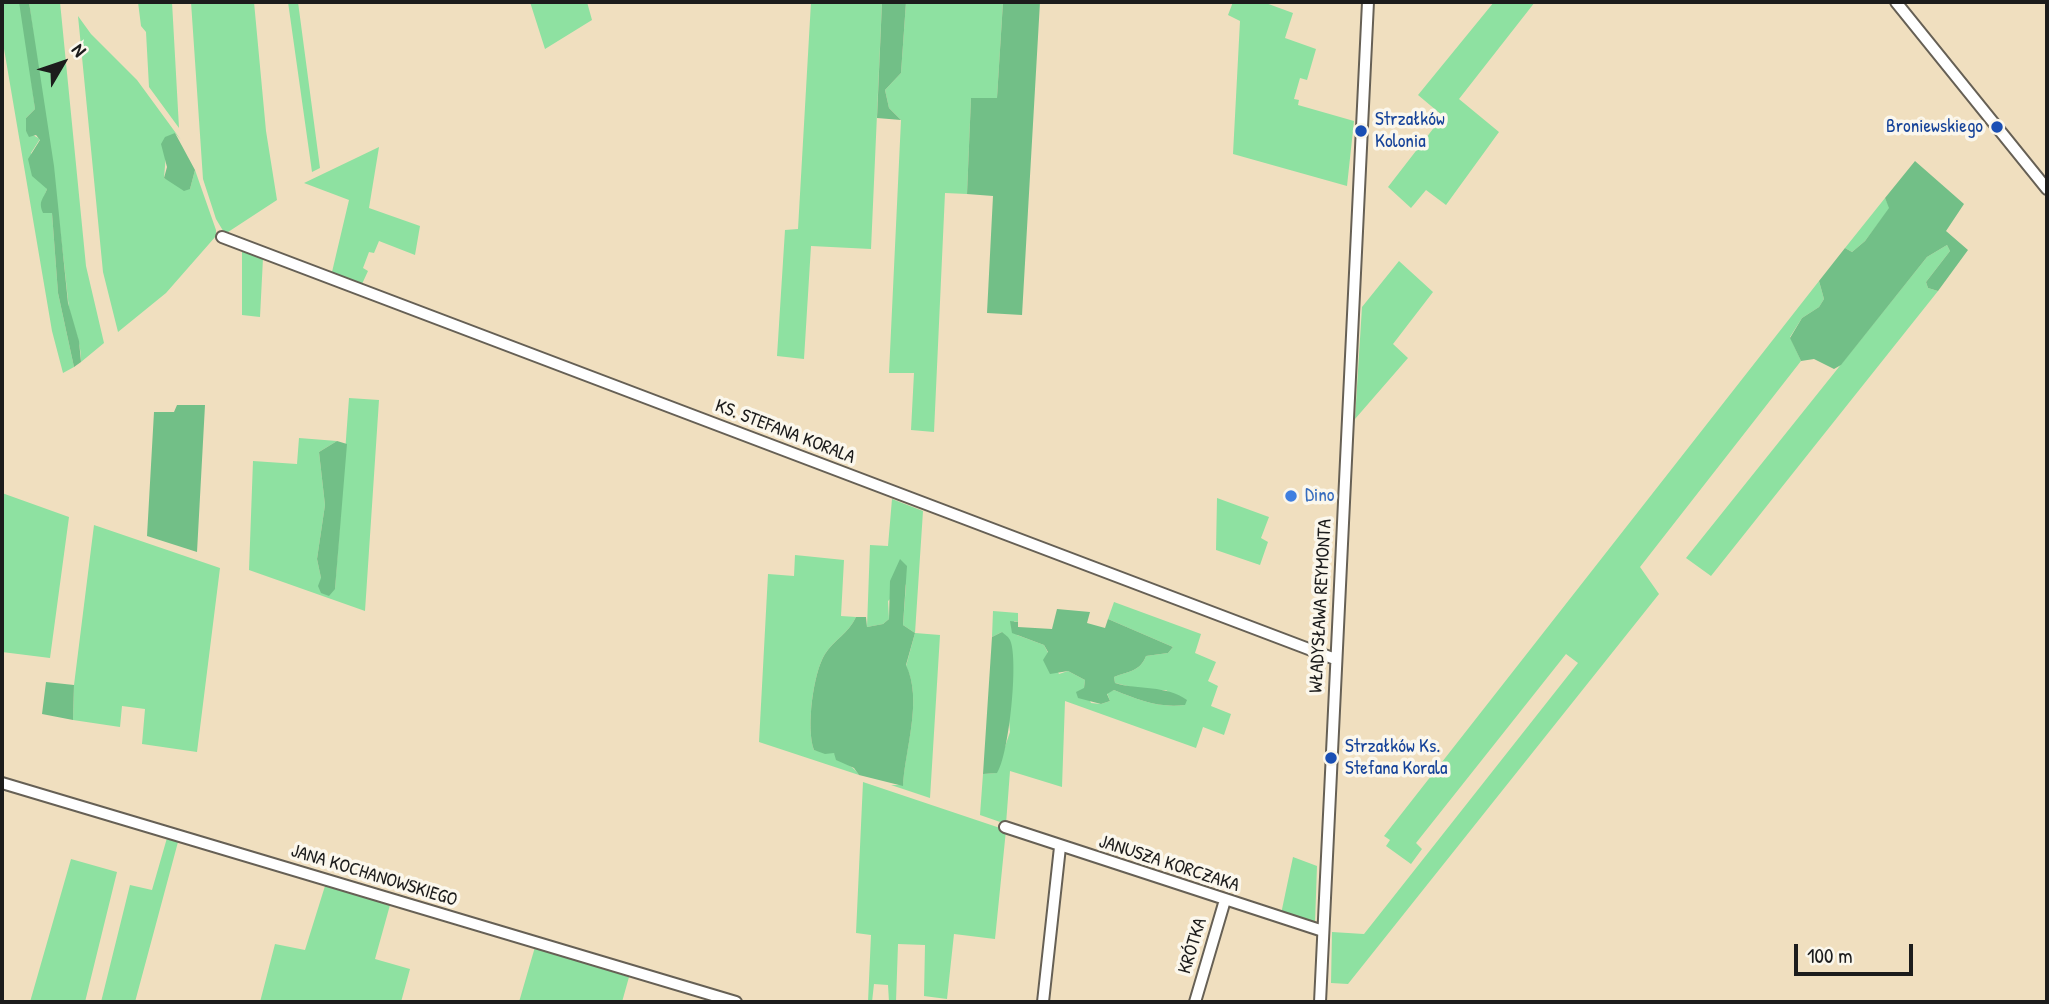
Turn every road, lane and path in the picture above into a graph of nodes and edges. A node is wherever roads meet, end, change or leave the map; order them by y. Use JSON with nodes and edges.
{"nodes":[{"id":1,"x":1368,"y":2,"type":"edge"},
{"id":2,"x":1896,"y":2,"type":"edge"},
{"id":3,"x":2047,"y":189,"type":"edge"},
{"id":4,"x":222,"y":237,"type":"dead end"},
{"id":5,"x":1335,"y":659,"type":"junction"},
{"id":6,"x":2,"y":783,"type":"edge"},
{"id":7,"x":1004,"y":827,"type":"dead end"},
{"id":8,"x":1060,"y":847,"type":"junction"},
{"id":9,"x":1225,"y":900,"type":"junction"},
{"id":10,"x":1323,"y":931,"type":"junction"},
{"id":11,"x":736,"y":1002,"type":"edge"},
{"id":12,"x":1043,"y":1002,"type":"edge"},
{"id":13,"x":1195,"y":1002,"type":"edge"},
{"id":14,"x":1320,"y":1002,"type":"edge"}],
"edges":[{"from":1,"to":5,"type":"street","name":"WŁADYSŁAWA REYMONTA"},
{"from":2,"to":3,"type":"street"},
{"from":4,"to":5,"type":"street","name":"KS. STEFANA KORALA"},
{"from":5,"to":10,"type":"street","name":"WŁADYSŁAWA REYMONTA"},
{"from":6,"to":11,"type":"street","name":"JANA KOCHANOWSKIEGO"},
{"from":7,"to":8,"type":"street","name":"JANUSZA KORCZAKA"},
{"from":8,"to":9,"type":"street","name":"JANUSZA KORCZAKA"},
{"from":8,"to":12,"type":"street"},
{"from":9,"to":10,"type":"street","name":"JANUSZA KORCZAKA"},
{"from":9,"to":13,"type":"street","name":"KRÓTKA"},
{"from":10,"to":14,"type":"street","name":"WŁADYSŁAWA REYMONTA"}]}
